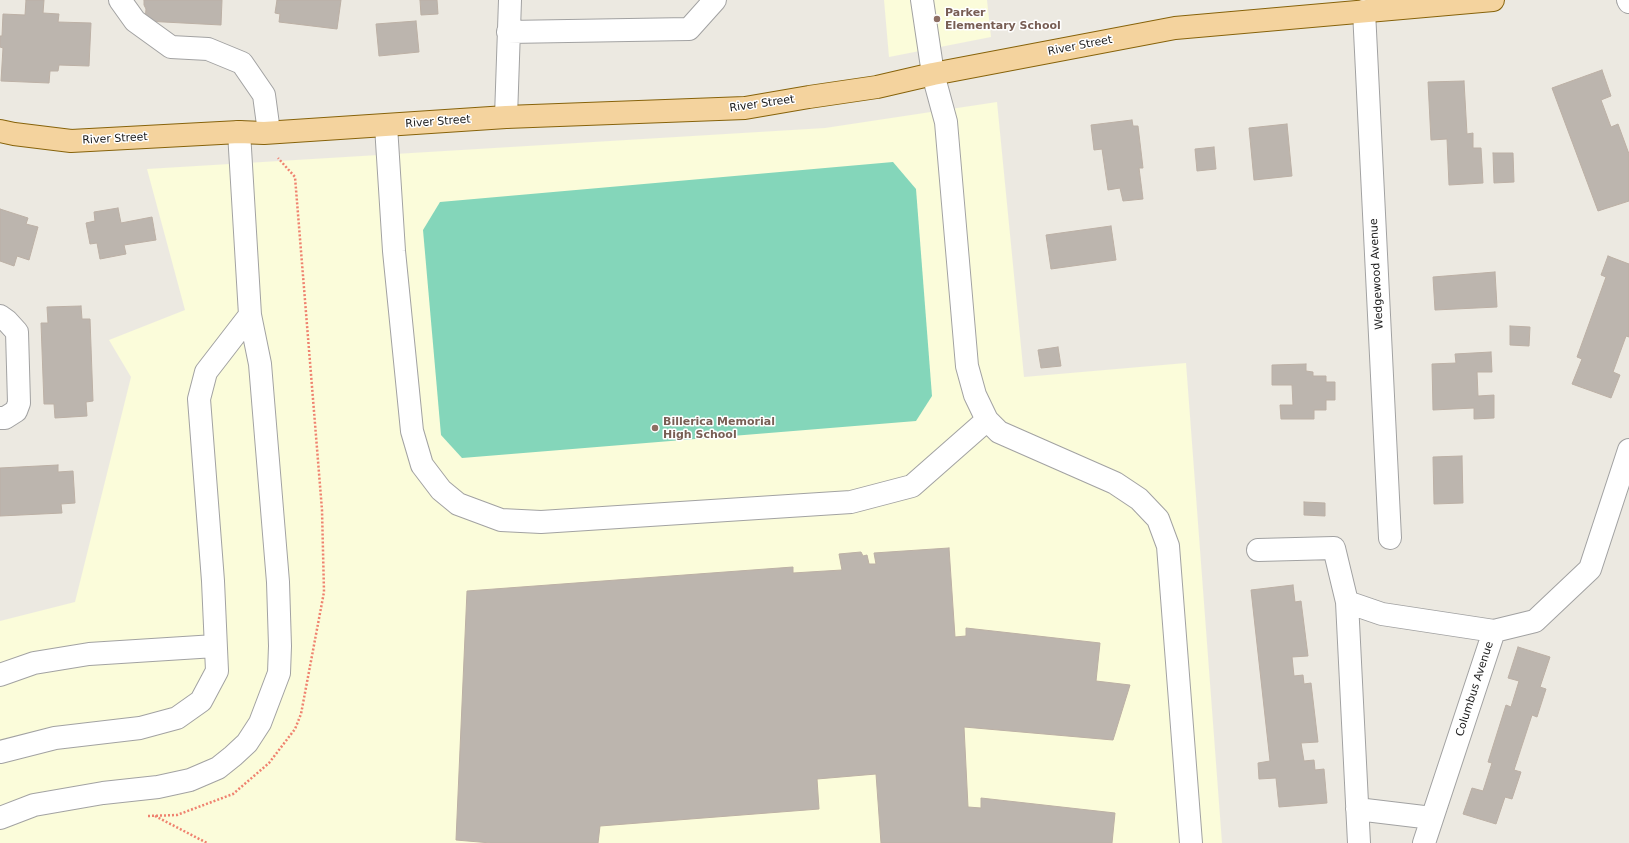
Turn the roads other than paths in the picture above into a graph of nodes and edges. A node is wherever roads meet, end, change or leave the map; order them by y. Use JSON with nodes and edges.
{"nodes":[{"id":1,"x":120,"y":0,"type":"edge"},
{"id":2,"x":510,"y":0,"type":"edge"},
{"id":3,"x":715,"y":0,"type":"edge"},
{"id":4,"x":922,"y":0,"type":"edge"},
{"id":5,"x":1493,"y":0,"type":"edge"},
{"id":6,"x":1364,"y":11,"type":"junction"},
{"id":7,"x":508,"y":32,"type":"junction"},
{"id":8,"x":934,"y":74,"type":"junction"},
{"id":9,"x":506,"y":117,"type":"junction"},
{"id":10,"x":386,"y":126,"type":"junction"},
{"id":11,"x":0,"y":131,"type":"edge"},
{"id":12,"x":240,"y":132,"type":"junction"},
{"id":13,"x":269,"y":132,"type":"junction"},
{"id":14,"x":0,"y":316,"type":"edge"},
{"id":15,"x":250,"y":316,"type":"junction"},
{"id":16,"x":0,"y":418,"type":"edge"},
{"id":17,"x":987,"y":420,"type":"junction"},
{"id":18,"x":1629,"y":450,"type":"edge"},
{"id":19,"x":1390,"y":538,"type":"dead end"},
{"id":20,"x":1258,"y":550,"type":"dead end"},
{"id":21,"x":1346,"y":602,"type":"junction"},
{"id":22,"x":1494,"y":631,"type":"junction"},
{"id":23,"x":215,"y":646,"type":"junction"},
{"id":24,"x":0,"y":675,"type":"edge"},
{"id":25,"x":0,"y":752,"type":"edge"},
{"id":26,"x":1357,"y":809,"type":"junction"},
{"id":27,"x":0,"y":818,"type":"edge"},
{"id":28,"x":1432,"y":818,"type":"junction"},
{"id":29,"x":1191,"y":843,"type":"edge"},
{"id":30,"x":1359,"y":843,"type":"edge"},
{"id":31,"x":1424,"y":843,"type":"edge"}],
"edges":[{"from":1,"to":13,"type":"street"},
{"from":2,"to":7,"type":"street"},
{"from":3,"to":7,"type":"street"},
{"from":4,"to":8,"type":"street"},
{"from":5,"to":6,"type":"main road","name":"River Street"},
{"from":6,"to":8,"type":"main road","name":"River Street"},
{"from":6,"to":19,"type":"street","name":"Wedgewood Avenue"},
{"from":7,"to":9,"type":"street"},
{"from":8,"to":9,"type":"main road","name":"River Street"},
{"from":8,"to":17,"type":"street"},
{"from":9,"to":10,"type":"main road","name":"River Street"},
{"from":10,"to":13,"type":"main road","name":"River Street"},
{"from":10,"to":17,"type":"street"},
{"from":11,"to":12,"type":"main road","name":"River Street"},
{"from":12,"to":13,"type":"main road","name":"River Street"},
{"from":12,"to":15,"type":"street"},
{"from":14,"to":16,"type":"street"},
{"from":15,"to":23,"type":"street"},
{"from":15,"to":27,"type":"street"},
{"from":17,"to":29,"type":"street"},
{"from":18,"to":22,"type":"street","name":"Columbus Avenue"},
{"from":20,"to":21,"type":"street"},
{"from":21,"to":22,"type":"street"},
{"from":21,"to":26,"type":"street"},
{"from":22,"to":28,"type":"street","name":"Columbus Avenue"},
{"from":23,"to":24,"type":"street"},
{"from":23,"to":25,"type":"street"},
{"from":26,"to":28,"type":"street"},
{"from":26,"to":30,"type":"street"},
{"from":28,"to":31,"type":"street","name":"Columbus Avenue"}]}
